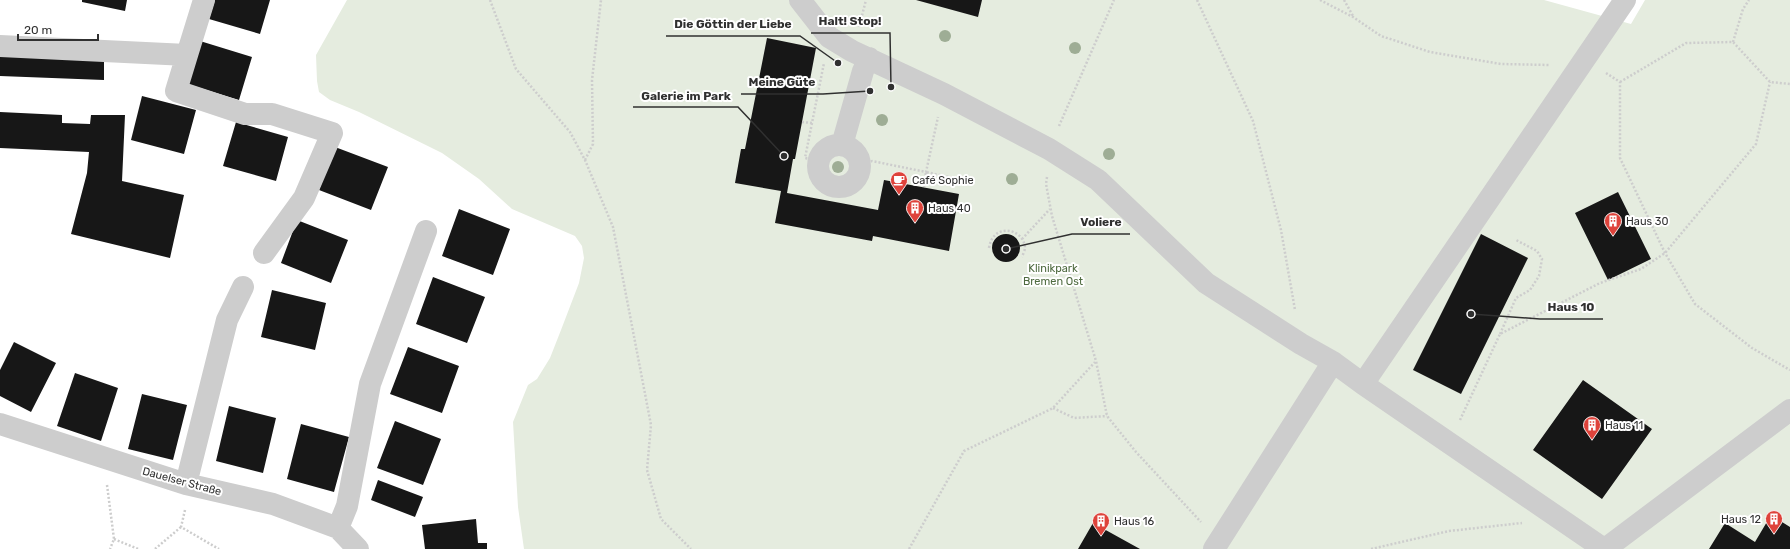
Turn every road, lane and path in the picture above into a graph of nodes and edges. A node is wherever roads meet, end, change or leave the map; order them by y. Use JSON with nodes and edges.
{"nodes":[{"id":1,"x":204,"y":0,"type":"edge"},
{"id":2,"x":490,"y":0,"type":"edge"},
{"id":3,"x":601,"y":0,"type":"edge"},
{"id":4,"x":800,"y":0,"type":"edge"},
{"id":5,"x":1114,"y":0,"type":"edge"},
{"id":6,"x":1197,"y":0,"type":"edge"},
{"id":7,"x":1320,"y":0,"type":"edge"},
{"id":8,"x":1344,"y":0,"type":"edge"},
{"id":9,"x":1625,"y":0,"type":"edge"},
{"id":10,"x":1749,"y":0,"type":"edge"},
{"id":11,"x":1353,"y":17,"type":"junction"},
{"id":12,"x":829,"y":37,"type":"junction"},
{"id":13,"x":1734,"y":42,"type":"junction"},
{"id":14,"x":0,"y":46,"type":"edge"},
{"id":15,"x":187,"y":54,"type":"junction"},
{"id":16,"x":869,"y":58,"type":"junction"},
{"id":17,"x":1581,"y":66,"type":"junction"},
{"id":18,"x":1620,"y":82,"type":"junction"},
{"id":19,"x":1770,"y":82,"type":"junction"},
{"id":20,"x":1790,"y":84,"type":"edge"},
{"id":21,"x":944,"y":94,"type":"junction"},
{"id":22,"x":802,"y":122,"type":"dead end"},
{"id":23,"x":812,"y":123,"type":"junction"},
{"id":24,"x":842,"y":145,"type":"junction"},
{"id":25,"x":1049,"y":149,"type":"junction"},
{"id":26,"x":584,"y":160,"type":"junction"},
{"id":27,"x":819,"y":161,"type":"junction"},
{"id":28,"x":860,"y":167,"type":"junction"},
{"id":29,"x":926,"y":172,"type":"junction"},
{"id":30,"x":962,"y":180,"type":"dead end"},
{"id":31,"x":924,"y":187,"type":"dead end"},
{"id":32,"x":1051,"y":208,"type":"junction"},
{"id":33,"x":426,"y":231,"type":"dead end"},
{"id":34,"x":1022,"y":239,"type":"junction"},
{"id":35,"x":1516,"y":240,"type":"dead end"},
{"id":36,"x":989,"y":248,"type":"dead end"},
{"id":37,"x":264,"y":253,"type":"dead end"},
{"id":38,"x":1665,"y":253,"type":"junction"},
{"id":39,"x":1022,"y":257,"type":"dead end"},
{"id":40,"x":243,"y":287,"type":"dead end"},
{"id":41,"x":1500,"y":334,"type":"junction"},
{"id":42,"x":1301,"y":344,"type":"junction"},
{"id":43,"x":1096,"y":361,"type":"junction"},
{"id":44,"x":1333,"y":362,"type":"junction"},
{"id":45,"x":1790,"y":370,"type":"edge"},
{"id":46,"x":1363,"y":384,"type":"junction"},
{"id":47,"x":1053,"y":408,"type":"junction"},
{"id":48,"x":1790,"y":410,"type":"edge"},
{"id":49,"x":1107,"y":416,"type":"junction"},
{"id":50,"x":0,"y":424,"type":"edge"},
{"id":51,"x":1450,"y":443,"type":"junction"},
{"id":52,"x":104,"y":459,"type":"junction"},
{"id":53,"x":188,"y":484,"type":"junction"},
{"id":54,"x":1545,"y":507,"type":"junction"},
{"id":55,"x":181,"y":527,"type":"junction"},
{"id":56,"x":338,"y":528,"type":"junction"},
{"id":57,"x":114,"y":540,"type":"junction"},
{"id":58,"x":1216,"y":544,"type":"edge"},
{"id":59,"x":110,"y":549,"type":"edge"},
{"id":60,"x":138,"y":549,"type":"edge"},
{"id":61,"x":155,"y":549,"type":"edge"},
{"id":62,"x":219,"y":549,"type":"edge"},
{"id":63,"x":358,"y":549,"type":"edge"},
{"id":64,"x":691,"y":549,"type":"edge"},
{"id":65,"x":909,"y":549,"type":"edge"},
{"id":66,"x":1371,"y":549,"type":"edge"},
{"id":67,"x":1604,"y":549,"type":"edge"}],
"edges":[{"from":1,"to":15,"type":"street"},
{"from":2,"to":26,"type":"path"},
{"from":3,"to":26,"type":"path"},
{"from":4,"to":12,"type":"street"},
{"from":5,"to":25,"type":"path"},
{"from":6,"to":42,"type":"path"},
{"from":7,"to":11,"type":"path"},
{"from":8,"to":11,"type":"path"},
{"from":9,"to":17,"type":"street"},
{"from":10,"to":13,"type":"path"},
{"from":11,"to":17,"type":"path"},
{"from":12,"to":16,"type":"street"},
{"from":12,"to":23,"type":"path"},
{"from":13,"to":18,"type":"path"},
{"from":13,"to":19,"type":"path"},
{"from":14,"to":15,"type":"street"},
{"from":15,"to":37,"type":"street"},
{"from":16,"to":21,"type":"street"},
{"from":16,"to":24,"type":"street"},
{"from":17,"to":18,"type":"path"},
{"from":17,"to":46,"type":"street"},
{"from":18,"to":38,"type":"path"},
{"from":19,"to":20,"type":"path"},
{"from":19,"to":38,"type":"path"},
{"from":21,"to":25,"type":"street"},
{"from":21,"to":29,"type":"path"},
{"from":22,"to":23,"type":"path"},
{"from":23,"to":27,"type":"path"},
{"from":24,"to":27,"type":"street"},
{"from":24,"to":28,"type":"street"},
{"from":25,"to":32,"type":"path"},
{"from":25,"to":42,"type":"street"},
{"from":26,"to":64,"type":"path"},
{"from":27,"to":28,"type":"street"},
{"from":28,"to":29,"type":"path"},
{"from":29,"to":30,"type":"path"},
{"from":29,"to":31,"type":"path"},
{"from":32,"to":34,"type":"path"},
{"from":32,"to":43,"type":"path"},
{"from":33,"to":56,"type":"street"},
{"from":34,"to":36,"type":"path"},
{"from":34,"to":39,"type":"path"},
{"from":35,"to":41,"type":"path"},
{"from":38,"to":41,"type":"path"},
{"from":38,"to":45,"type":"path"},
{"from":40,"to":53,"type":"street"},
{"from":41,"to":51,"type":"path"},
{"from":42,"to":44,"type":"street"},
{"from":43,"to":47,"type":"path"},
{"from":43,"to":49,"type":"path"},
{"from":44,"to":46,"type":"street"},
{"from":44,"to":58,"type":"street"},
{"from":46,"to":51,"type":"street"},
{"from":47,"to":49,"type":"path"},
{"from":47,"to":65,"type":"path"},
{"from":48,"to":67,"type":"street"},
{"from":49,"to":58,"type":"path"},
{"from":50,"to":52,"type":"street","name":"Dauelser Straße"},
{"from":51,"to":54,"type":"street"},
{"from":52,"to":53,"type":"street","name":"Dauelser Straße"},
{"from":52,"to":57,"type":"path"},
{"from":53,"to":55,"type":"path"},
{"from":53,"to":56,"type":"street","name":"Dauelser Straße"},
{"from":54,"to":66,"type":"path"},
{"from":54,"to":67,"type":"street"},
{"from":55,"to":61,"type":"path"},
{"from":55,"to":62,"type":"path"},
{"from":56,"to":63,"type":"street","name":"Dauelser Straße"},
{"from":57,"to":59,"type":"path"},
{"from":57,"to":60,"type":"path"}]}
